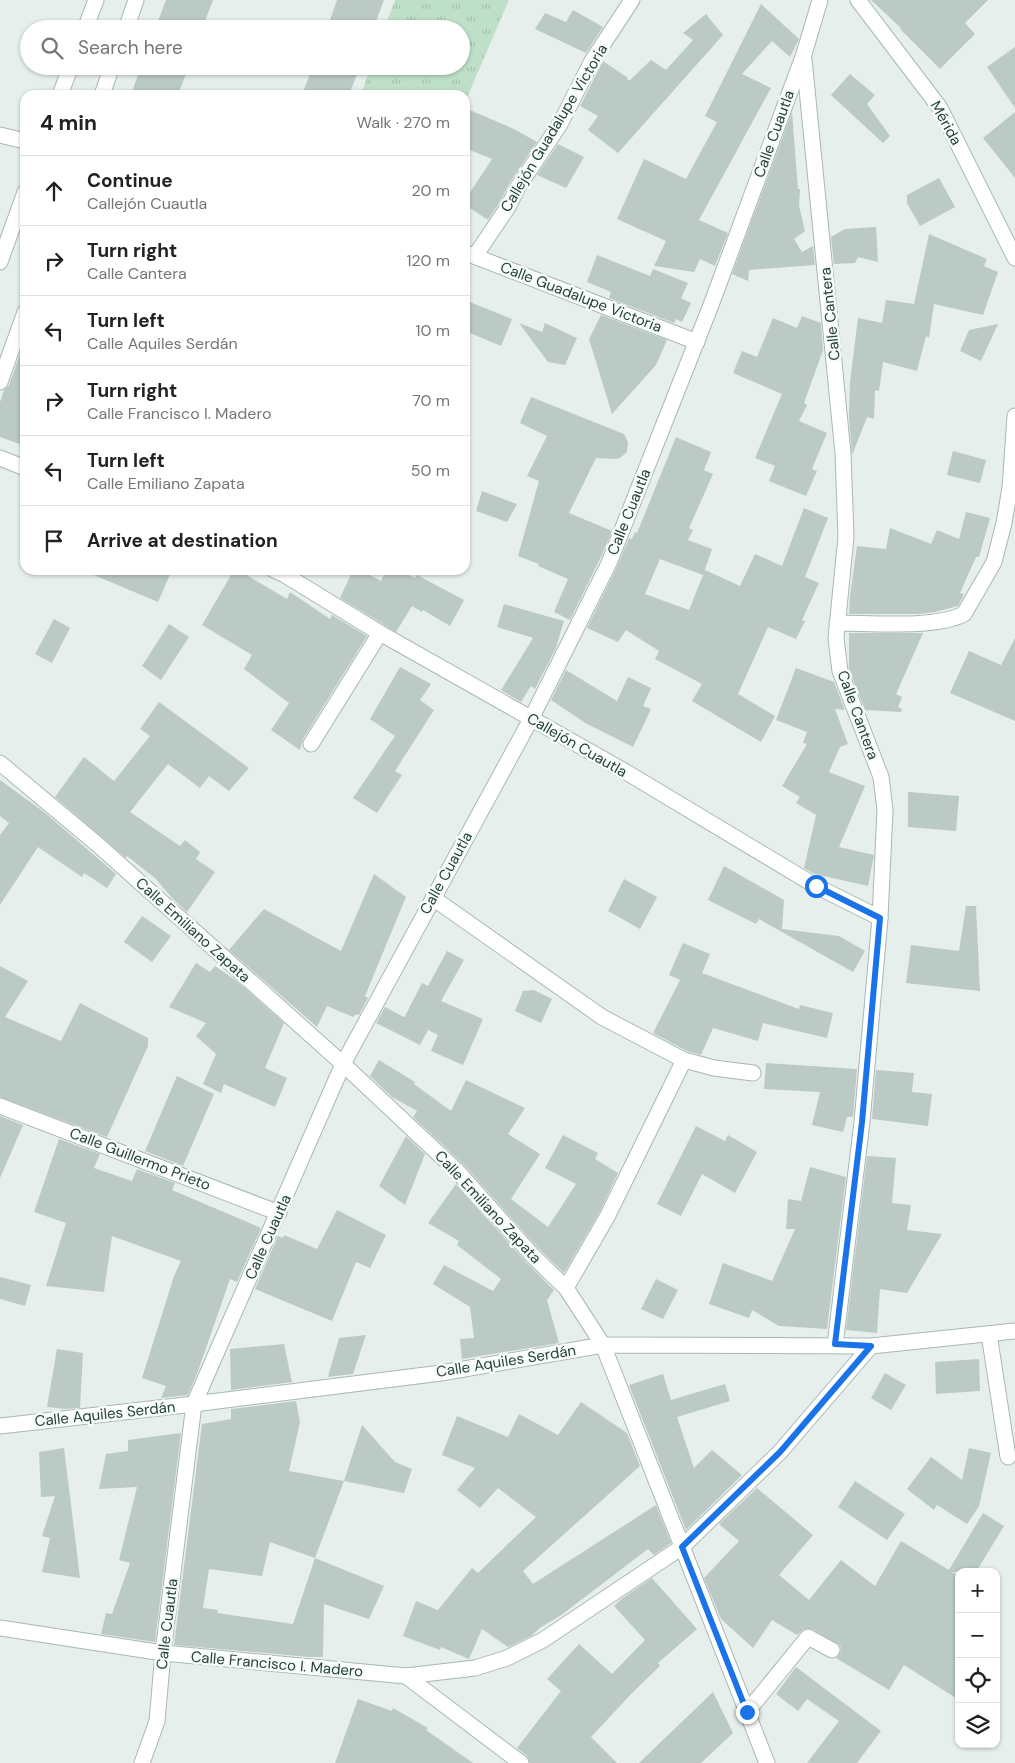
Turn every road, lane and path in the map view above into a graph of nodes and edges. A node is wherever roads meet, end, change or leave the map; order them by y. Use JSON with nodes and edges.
{"nodes":[{"id":1,"x":96,"y":0,"type":"edge"},
{"id":2,"x":136,"y":0,"type":"edge"},
{"id":3,"x":632,"y":0,"type":"edge"},
{"id":4,"x":820,"y":0,"type":"edge"},
{"id":5,"x":858,"y":0,"type":"edge"},
{"id":6,"x":88,"y":20,"type":"edge"},
{"id":7,"x":129,"y":20,"type":"edge"},
{"id":8,"x":804,"y":54,"type":"junction"},
{"id":9,"x":68,"y":75,"type":"edge"},
{"id":10,"x":109,"y":75,"type":"edge"},
{"id":11,"x":62,"y":90,"type":"edge"},
{"id":12,"x":104,"y":90,"type":"edge"},
{"id":13,"x":0,"y":135,"type":"edge"},
{"id":14,"x":20,"y":140,"type":"edge"},
{"id":15,"x":20,"y":206,"type":"edge"},
{"id":16,"x":470,"y":254,"type":"edge"},
{"id":17,"x":1015,"y":258,"type":"edge"},
{"id":18,"x":0,"y":262,"type":"edge"},
{"id":19,"x":20,"y":326,"type":"edge"},
{"id":20,"x":697,"y":342,"type":"junction"},
{"id":21,"x":0,"y":382,"type":"edge"},
{"id":22,"x":1015,"y":416,"type":"edge"},
{"id":23,"x":0,"y":458,"type":"edge"},
{"id":24,"x":20,"y":466,"type":"edge"},
{"id":25,"x":285,"y":575,"type":"edge"},
{"id":26,"x":837,"y":623,"type":"junction"},
{"id":27,"x":380,"y":634,"type":"junction"},
{"id":28,"x":531,"y":719,"type":"junction"},
{"id":29,"x":311,"y":744,"type":"dead end"},
{"id":30,"x":0,"y":763,"type":"edge"},
{"id":31,"x":433,"y":898,"type":"junction"},
{"id":32,"x":880,"y":918,"type":"junction"},
{"id":33,"x":684,"y":1060,"type":"junction"},
{"id":34,"x":343,"y":1064,"type":"junction"},
{"id":35,"x":753,"y":1073,"type":"dead end"},
{"id":36,"x":0,"y":1106,"type":"edge"},
{"id":37,"x":279,"y":1213,"type":"junction"},
{"id":38,"x":566,"y":1288,"type":"junction"},
{"id":39,"x":1015,"y":1331,"type":"edge"},
{"id":40,"x":988,"y":1334,"type":"junction"},
{"id":41,"x":835,"y":1344,"type":"junction"},
{"id":42,"x":603,"y":1345,"type":"junction"},
{"id":43,"x":871,"y":1346,"type":"junction"},
{"id":44,"x":194,"y":1404,"type":"junction"},
{"id":45,"x":0,"y":1426,"type":"edge"},
{"id":46,"x":1008,"y":1456,"type":"dead end"},
{"id":47,"x":682,"y":1547,"type":"junction"},
{"id":48,"x":0,"y":1628,"type":"edge"},
{"id":49,"x":832,"y":1650,"type":"dead end"},
{"id":50,"x":163,"y":1653,"type":"junction"},
{"id":51,"x":406,"y":1676,"type":"junction"},
{"id":52,"x":747,"y":1712,"type":"junction"},
{"id":53,"x":142,"y":1763,"type":"edge"},
{"id":54,"x":521,"y":1763,"type":"edge"},
{"id":55,"x":767,"y":1763,"type":"edge"}],
"edges":[{"from":1,"to":6,"type":"street"},
{"from":2,"to":7,"type":"street"},
{"from":3,"to":16,"type":"street","name":"Callejón Guadalupe Victoria"},
{"from":4,"to":8,"type":"street","name":"Calle Cuautla"},
{"from":5,"to":17,"type":"street","name":"Mérida"},
{"from":8,"to":20,"type":"street","name":"Calle Cuautla"},
{"from":8,"to":26,"type":"street","name":"Calle Cantera"},
{"from":9,"to":11,"type":"street"},
{"from":10,"to":12,"type":"street"},
{"from":13,"to":14,"type":"street"},
{"from":15,"to":18,"type":"street"},
{"from":16,"to":20,"type":"street","name":"Calle Guadalupe Victoria"},
{"from":19,"to":21,"type":"street"},
{"from":20,"to":28,"type":"street","name":"Calle Cuautla"},
{"from":22,"to":26,"type":"street"},
{"from":23,"to":24,"type":"street"},
{"from":25,"to":27,"type":"street","name":"Callejón Cuautla"},
{"from":26,"to":32,"type":"street","name":"Calle Cantera"},
{"from":27,"to":28,"type":"street","name":"Callejón Cuautla"},
{"from":27,"to":29,"type":"street"},
{"from":28,"to":31,"type":"street","name":"Calle Cuautla"},
{"from":28,"to":32,"type":"street","name":"Callejón Cuautla"},
{"from":30,"to":34,"type":"street","name":"Calle Emiliano Zapata"},
{"from":31,"to":33,"type":"street"},
{"from":31,"to":34,"type":"street","name":"Calle Cuautla"},
{"from":32,"to":41,"type":"street","name":"Calle Cantera"},
{"from":33,"to":35,"type":"street"},
{"from":33,"to":38,"type":"street"},
{"from":34,"to":37,"type":"street","name":"Calle Cuautla"},
{"from":34,"to":38,"type":"street","name":"Calle Emiliano Zapata"},
{"from":36,"to":37,"type":"street","name":"Calle Guillermo Prieto"},
{"from":37,"to":44,"type":"street","name":"Calle Cuautla"},
{"from":38,"to":42,"type":"street","name":"Calle Emiliano Zapata"},
{"from":39,"to":40,"type":"street","name":"Calle Aquiles Serdán"},
{"from":40,"to":43,"type":"street","name":"Calle Aquiles Serdán"},
{"from":40,"to":46,"type":"street"},
{"from":41,"to":42,"type":"street","name":"Calle Aquiles Serdán"},
{"from":41,"to":43,"type":"street","name":"Calle Aquiles Serdán"},
{"from":42,"to":44,"type":"street","name":"Calle Aquiles Serdán"},
{"from":42,"to":47,"type":"street","name":"Calle Emiliano Zapata"},
{"from":43,"to":47,"type":"street","name":"Calle Francisco I. Madero"},
{"from":44,"to":45,"type":"street","name":"Calle Aquiles Serdán"},
{"from":44,"to":50,"type":"street","name":"Calle Cuautla"},
{"from":47,"to":51,"type":"street","name":"Calle Francisco I. Madero"},
{"from":47,"to":52,"type":"street","name":"Calle Emiliano Zapata"},
{"from":48,"to":50,"type":"street","name":"Calle Francisco I. Madero"},
{"from":49,"to":52,"type":"street"},
{"from":50,"to":51,"type":"street","name":"Calle Francisco I. Madero"},
{"from":50,"to":53,"type":"street","name":"Calle Cuautla"},
{"from":51,"to":54,"type":"street"},
{"from":52,"to":55,"type":"street","name":"Calle Emiliano Zapata"}]}
